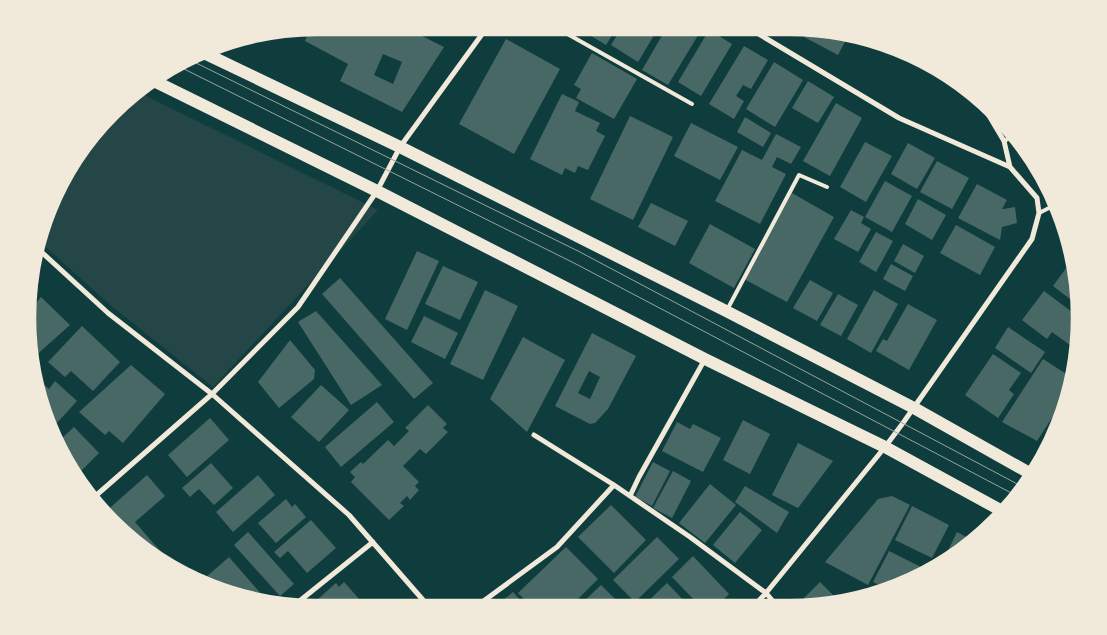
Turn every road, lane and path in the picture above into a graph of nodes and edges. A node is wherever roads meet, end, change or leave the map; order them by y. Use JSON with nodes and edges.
{"nodes":[{"id":1,"x":481,"y":35,"type":"edge"},
{"id":2,"x":571,"y":35,"type":"edge"},
{"id":3,"x":761,"y":35,"type":"edge"},
{"id":4,"x":214,"y":55,"type":"edge"},
{"id":5,"x":160,"y":84,"type":"edge"},
{"id":6,"x":692,"y":104,"type":"dead end"},
{"id":7,"x":992,"y":121,"type":"edge"},
{"id":8,"x":1009,"y":139,"type":"edge"},
{"id":9,"x":1004,"y":142,"type":"junction"},
{"id":10,"x":400,"y":147,"type":"junction"},
{"id":11,"x":1010,"y":167,"type":"junction"},
{"id":12,"x":827,"y":187,"type":"dead end"},
{"id":13,"x":377,"y":191,"type":"junction"},
{"id":14,"x":1049,"y":208,"type":"edge"},
{"id":15,"x":1039,"y":213,"type":"junction"},
{"id":16,"x":43,"y":253,"type":"edge"},
{"id":17,"x":726,"y":311,"type":"junction"},
{"id":18,"x":705,"y":359,"type":"junction"},
{"id":19,"x":212,"y":394,"type":"junction"},
{"id":20,"x":914,"y":408,"type":"junction"},
{"id":21,"x":534,"y":435,"type":"dead end"},
{"id":22,"x":885,"y":447,"type":"junction"},
{"id":23,"x":1026,"y":471,"type":"edge"},
{"id":24,"x":614,"y":484,"type":"junction"},
{"id":25,"x":97,"y":494,"type":"edge"},
{"id":26,"x":630,"y":496,"type":"junction"},
{"id":27,"x":998,"y":508,"type":"edge"},
{"id":28,"x":373,"y":542,"type":"junction"},
{"id":29,"x":766,"y":593,"type":"junction"},
{"id":30,"x":302,"y":599,"type":"edge"},
{"id":31,"x":423,"y":600,"type":"edge"},
{"id":32,"x":485,"y":600,"type":"edge"},
{"id":33,"x":759,"y":600,"type":"edge"},
{"id":34,"x":771,"y":600,"type":"edge"}],
"edges":[{"from":1,"to":10,"type":"street"},
{"from":2,"to":6,"type":"lane"},
{"from":3,"to":11,"type":"street"},
{"from":4,"to":10,"type":"main road"},
{"from":5,"to":13,"type":"main road"},
{"from":7,"to":9,"type":"street"},
{"from":8,"to":9,"type":"lane"},
{"from":9,"to":11,"type":"street"},
{"from":10,"to":13,"type":"street"},
{"from":10,"to":17,"type":"main road"},
{"from":11,"to":15,"type":"street"},
{"from":12,"to":17,"type":"lane"},
{"from":13,"to":18,"type":"main road"},
{"from":13,"to":19,"type":"street"},
{"from":14,"to":15,"type":"lane"},
{"from":15,"to":20,"type":"street"},
{"from":16,"to":19,"type":"street"},
{"from":17,"to":20,"type":"main road"},
{"from":18,"to":22,"type":"main road"},
{"from":18,"to":26,"type":"street"},
{"from":19,"to":25,"type":"street"},
{"from":19,"to":28,"type":"street"},
{"from":20,"to":22,"type":"street"},
{"from":20,"to":23,"type":"main road"},
{"from":21,"to":24,"type":"street"},
{"from":22,"to":27,"type":"main road"},
{"from":22,"to":29,"type":"street"},
{"from":24,"to":26,"type":"street"},
{"from":24,"to":32,"type":"street"},
{"from":26,"to":29,"type":"street"},
{"from":28,"to":30,"type":"street"},
{"from":28,"to":31,"type":"street"},
{"from":29,"to":33,"type":"street"},
{"from":29,"to":34,"type":"street"}]}
